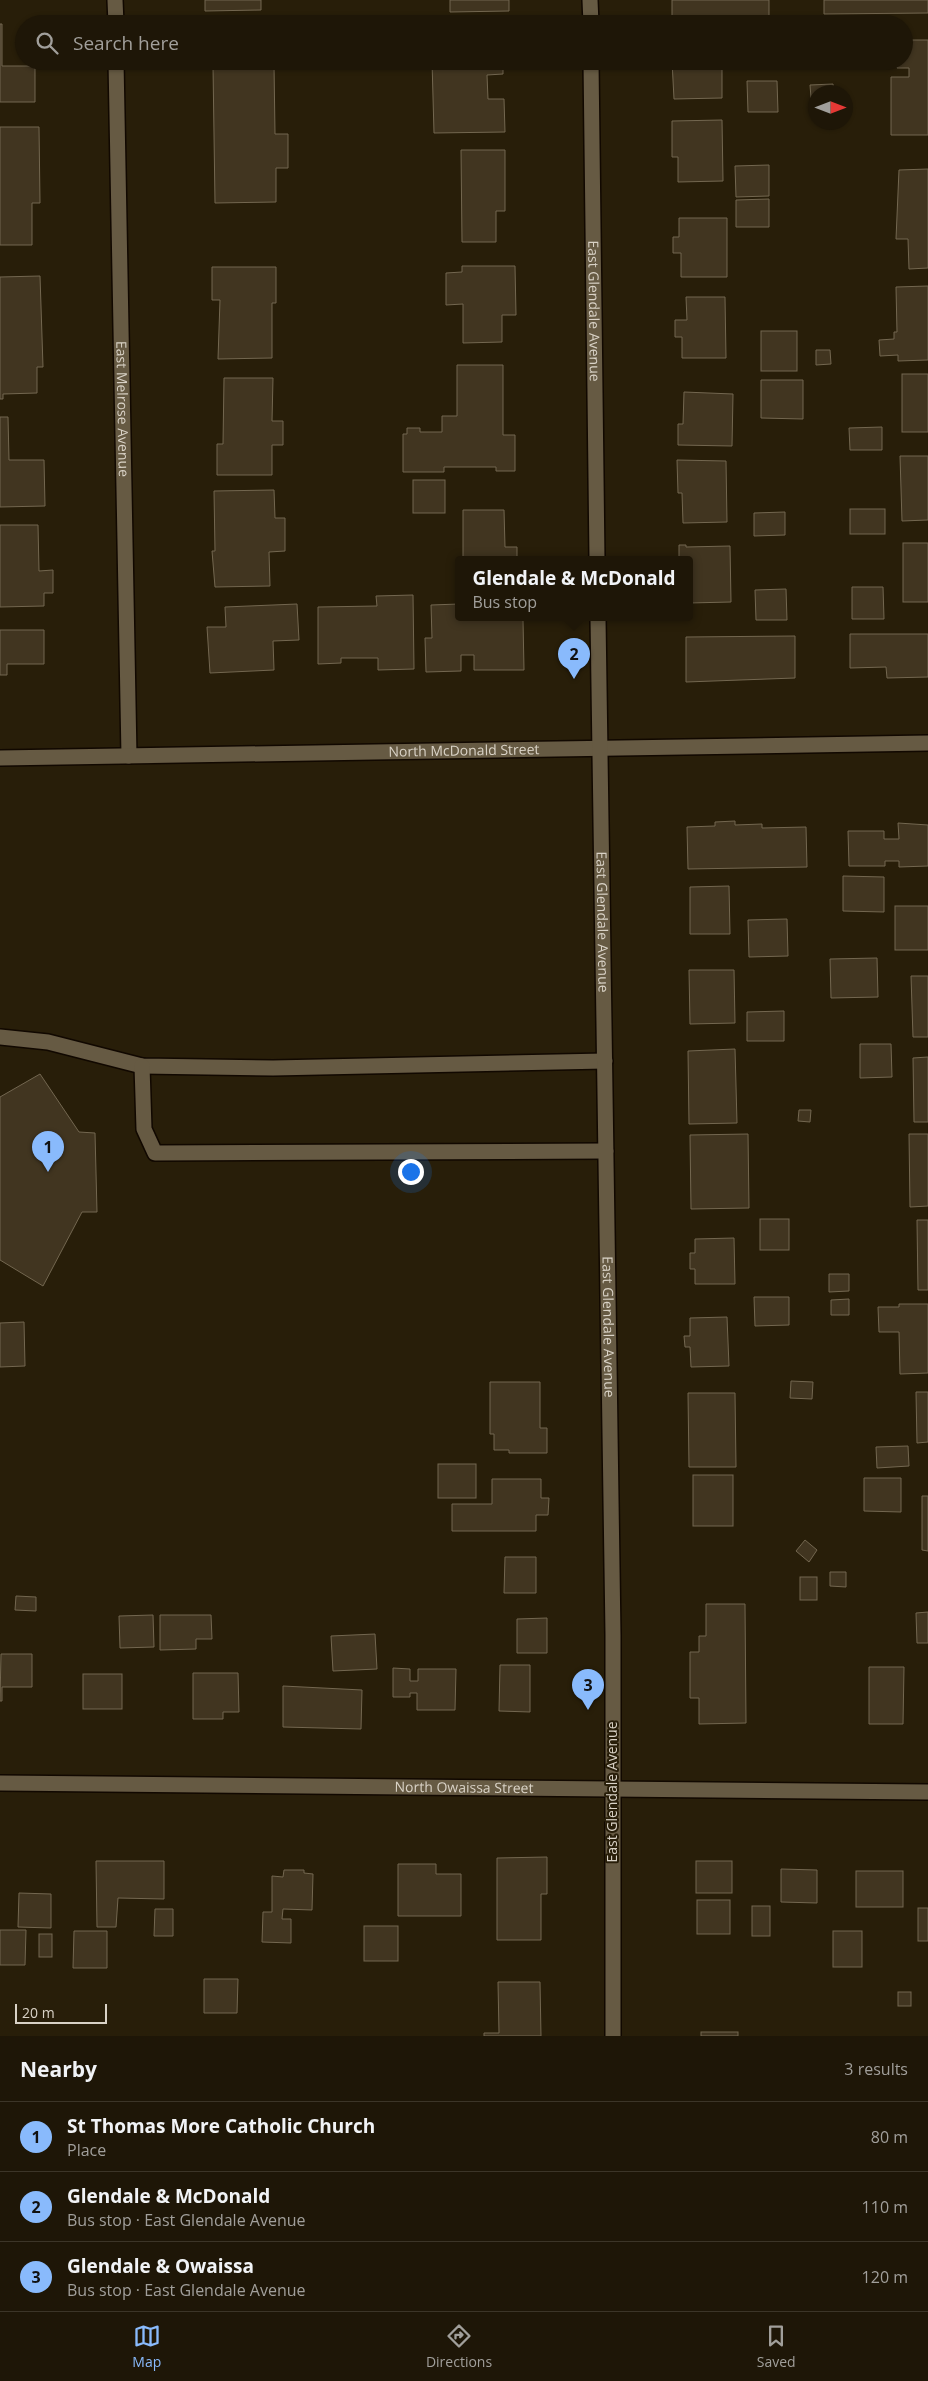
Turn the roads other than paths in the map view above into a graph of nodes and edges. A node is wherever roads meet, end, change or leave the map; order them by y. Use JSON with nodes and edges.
{"nodes":[{"id":1,"x":115,"y":0,"type":"edge"},
{"id":2,"x":590,"y":0,"type":"edge"},
{"id":3,"x":116,"y":15,"type":"edge"},
{"id":4,"x":591,"y":15,"type":"edge"},
{"id":5,"x":116,"y":70,"type":"edge"},
{"id":6,"x":591,"y":70,"type":"edge"},
{"id":7,"x":597,"y":556,"type":"edge"},
{"id":8,"x":598,"y":621,"type":"edge"},
{"id":9,"x":928,"y":743,"type":"edge"},
{"id":10,"x":599,"y":748,"type":"junction"},
{"id":11,"x":129,"y":756,"type":"junction"},
{"id":12,"x":0,"y":758,"type":"edge"},
{"id":13,"x":0,"y":1037,"type":"edge"},
{"id":14,"x":605,"y":1061,"type":"junction"},
{"id":15,"x":142,"y":1066,"type":"junction"},
{"id":16,"x":606,"y":1151,"type":"junction"},
{"id":17,"x":0,"y":1784,"type":"edge"},
{"id":18,"x":611,"y":1791,"type":"junction"},
{"id":19,"x":928,"y":1792,"type":"edge"},
{"id":20,"x":613,"y":2036,"type":"edge"}],
"edges":[{"from":1,"to":3,"type":"street"},
{"from":2,"to":4,"type":"street"},
{"from":5,"to":11,"type":"street","name":"East Melrose Avenue"},
{"from":6,"to":7,"type":"street","name":"East Glendale Avenue"},
{"from":8,"to":10,"type":"street","name":"East Glendale Avenue"},
{"from":9,"to":10,"type":"street","name":"North McDonald Street"},
{"from":10,"to":11,"type":"street","name":"North McDonald Street"},
{"from":10,"to":14,"type":"street","name":"East Glendale Avenue"},
{"from":11,"to":12,"type":"street","name":"North McDonald Street"},
{"from":13,"to":15,"type":"street"},
{"from":14,"to":15,"type":"street"},
{"from":14,"to":16,"type":"street","name":"East Glendale Avenue"},
{"from":15,"to":16,"type":"street"},
{"from":16,"to":18,"type":"street","name":"East Glendale Avenue"},
{"from":17,"to":18,"type":"street","name":"North Owaissa Street"},
{"from":18,"to":19,"type":"street","name":"North Owaissa Street"},
{"from":18,"to":20,"type":"street","name":"East Glendale Avenue"}]}
